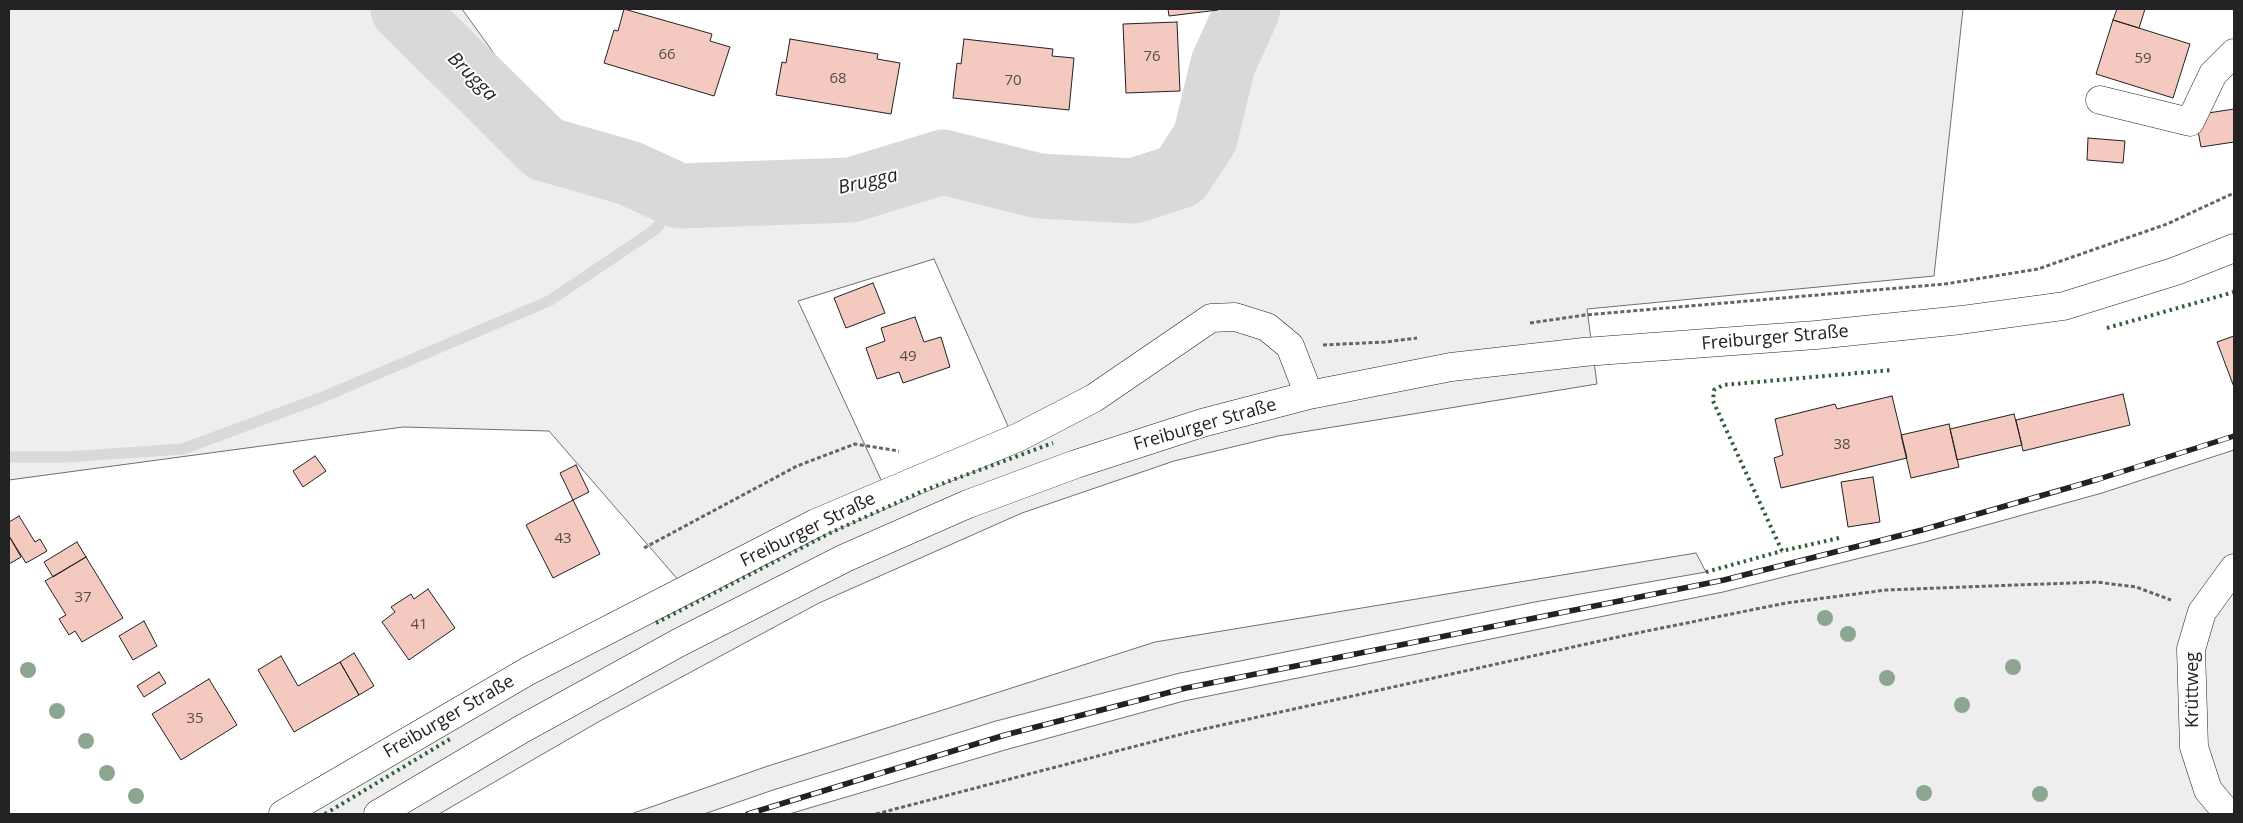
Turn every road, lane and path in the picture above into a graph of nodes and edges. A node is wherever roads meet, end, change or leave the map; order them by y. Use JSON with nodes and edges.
{"nodes":[{"id":1,"x":2234,"y":53,"type":"edge"},
{"id":2,"x":2100,"y":100,"type":"dead end"},
{"id":3,"x":2234,"y":193,"type":"edge"},
{"id":4,"x":2234,"y":248,"type":"edge"},
{"id":5,"x":1528,"y":323,"type":"dead end"},
{"id":6,"x":1423,"y":337,"type":"dead end"},
{"id":7,"x":1290,"y":346,"type":"junction"},
{"id":8,"x":1309,"y":396,"type":"junction"},
{"id":9,"x":902,"y":452,"type":"dead end"},
{"id":10,"x":644,"y":548,"type":"dead end"},
{"id":11,"x":2234,"y":568,"type":"edge"},
{"id":12,"x":2202,"y":612,"type":"junction"},
{"id":13,"x":283,"y":814,"type":"edge"},
{"id":14,"x":378,"y":814,"type":"edge"},
{"id":15,"x":876,"y":814,"type":"edge"},
{"id":16,"x":2228,"y":814,"type":"edge"}],
"edges":[{"from":1,"to":2,"type":"street"},
{"from":3,"to":5,"type":"path"},
{"from":4,"to":8,"type":"street","name":"Freiburger Straße"},
{"from":6,"to":7,"type":"path"},
{"from":7,"to":8,"type":"street","name":"Freiburger Straße"},
{"from":7,"to":13,"type":"street","name":"Freiburger Straße"},
{"from":8,"to":14,"type":"street","name":"Freiburger Straße"},
{"from":9,"to":10,"type":"path"},
{"from":11,"to":12,"type":"street","name":"Krüttweg"},
{"from":12,"to":15,"type":"path"},
{"from":12,"to":16,"type":"street","name":"Krüttweg"}]}
